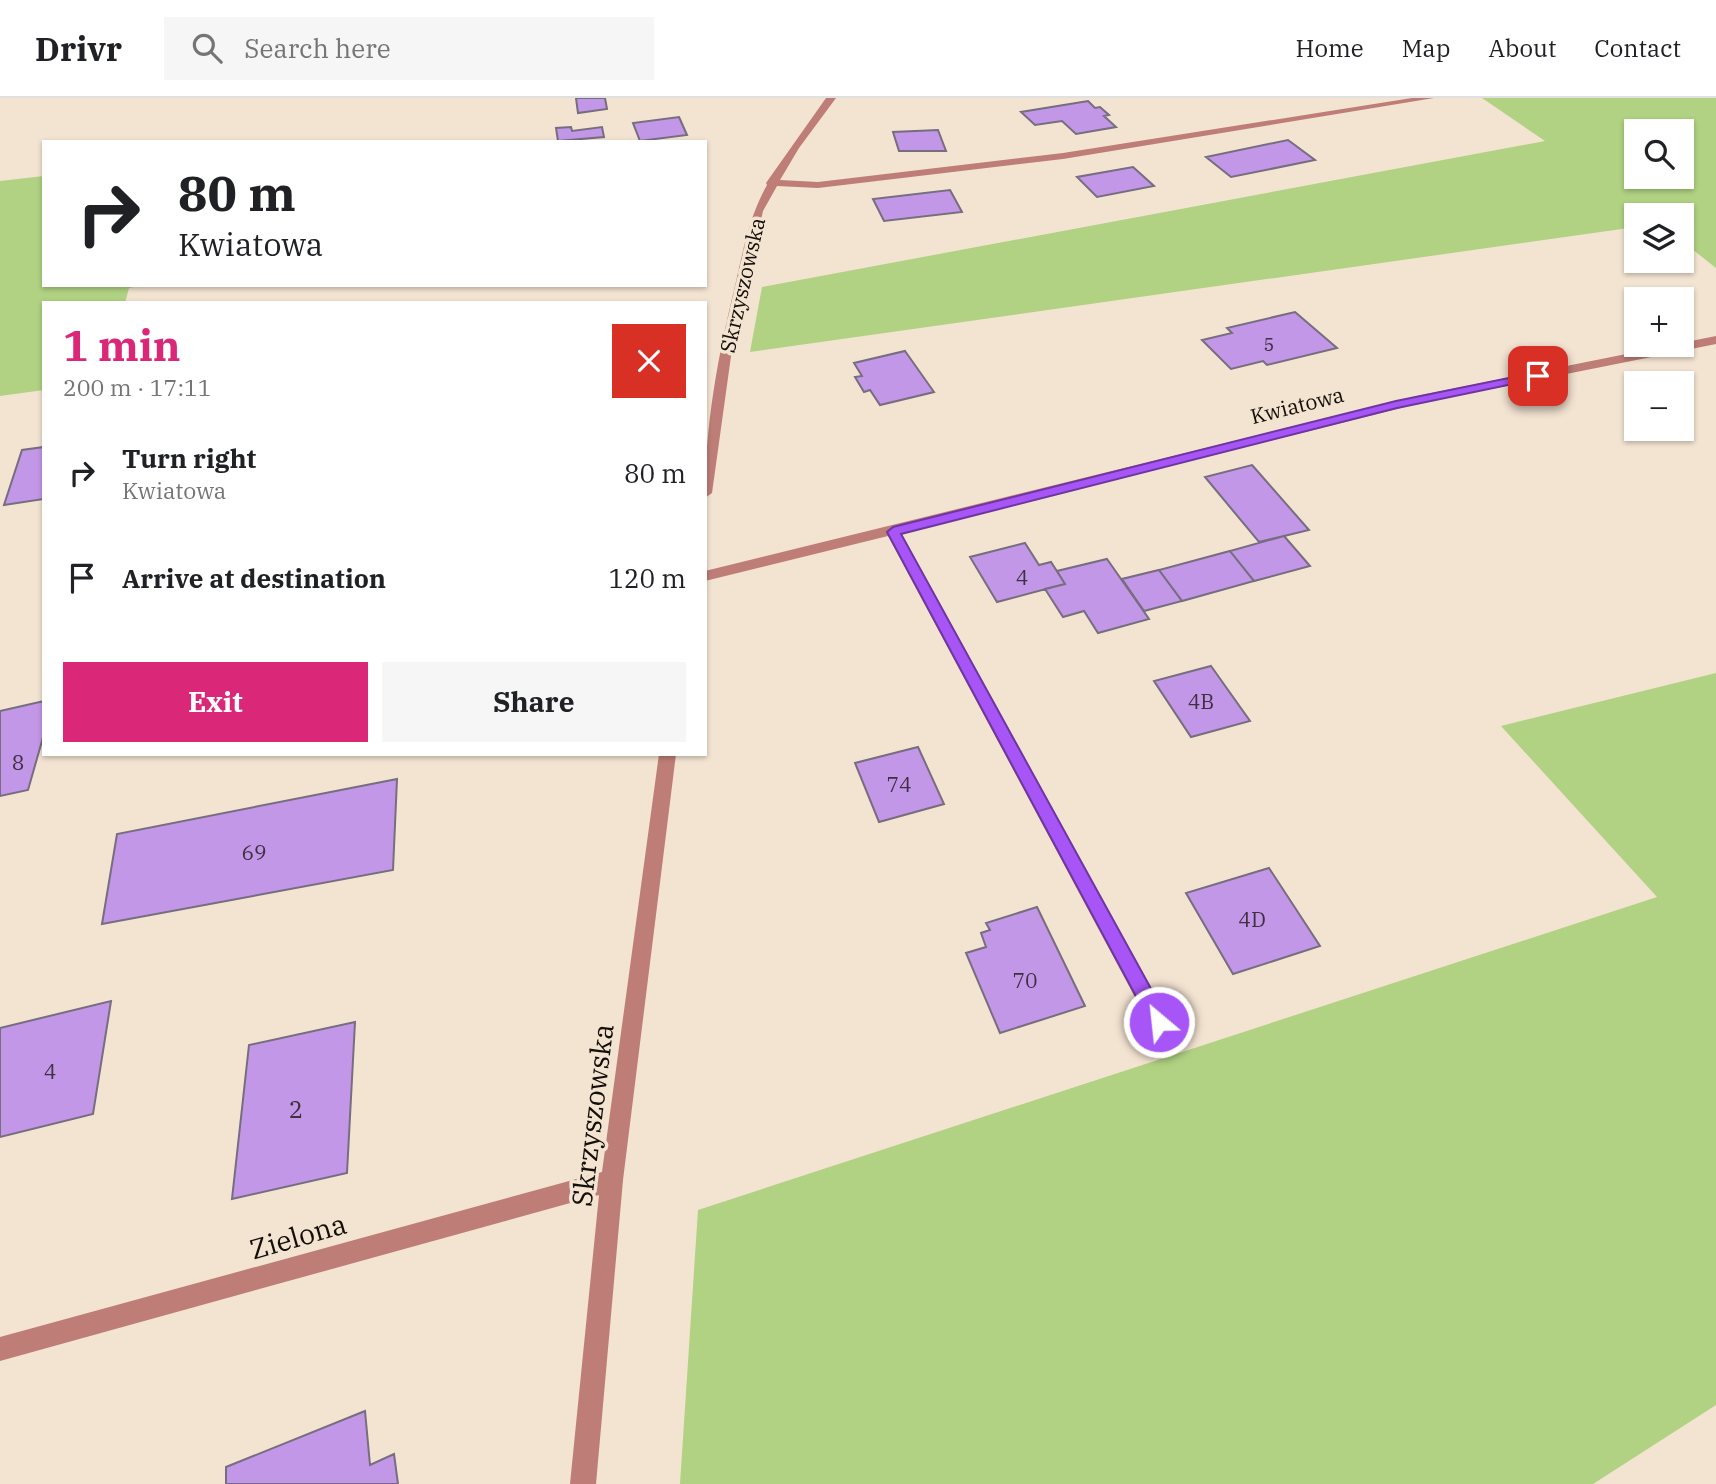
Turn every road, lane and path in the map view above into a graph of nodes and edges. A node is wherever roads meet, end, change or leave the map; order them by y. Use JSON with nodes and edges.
{"nodes":[{"id":1,"x":831,"y":98,"type":"edge"},
{"id":2,"x":1429,"y":98,"type":"edge"},
{"id":3,"x":771,"y":183,"type":"junction"},
{"id":4,"x":1716,"y":340,"type":"edge"},
{"id":5,"x":707,"y":479,"type":"edge"},
{"id":6,"x":893,"y":532,"type":"junction"},
{"id":7,"x":707,"y":576,"type":"edge"},
{"id":8,"x":668,"y":756,"type":"edge"},
{"id":9,"x":1159,"y":1022,"type":"dead end"},
{"id":10,"x":612,"y":1180,"type":"junction"},
{"id":11,"x":0,"y":1349,"type":"edge"},
{"id":12,"x":583,"y":1484,"type":"edge"}],
"edges":[{"from":1,"to":3,"type":"street","name":"Skrzyszowska"},
{"from":2,"to":3,"type":"street"},
{"from":3,"to":5,"type":"street","name":"Skrzyszowska"},
{"from":4,"to":6,"type":"street","name":"Kwiatowa"},
{"from":6,"to":7,"type":"street","name":"Kwiatowa"},
{"from":6,"to":9,"type":"street"},
{"from":8,"to":10,"type":"street","name":"Skrzyszowska"},
{"from":10,"to":11,"type":"street","name":"Zielona"},
{"from":10,"to":12,"type":"street","name":"Skrzyszowska"}]}
